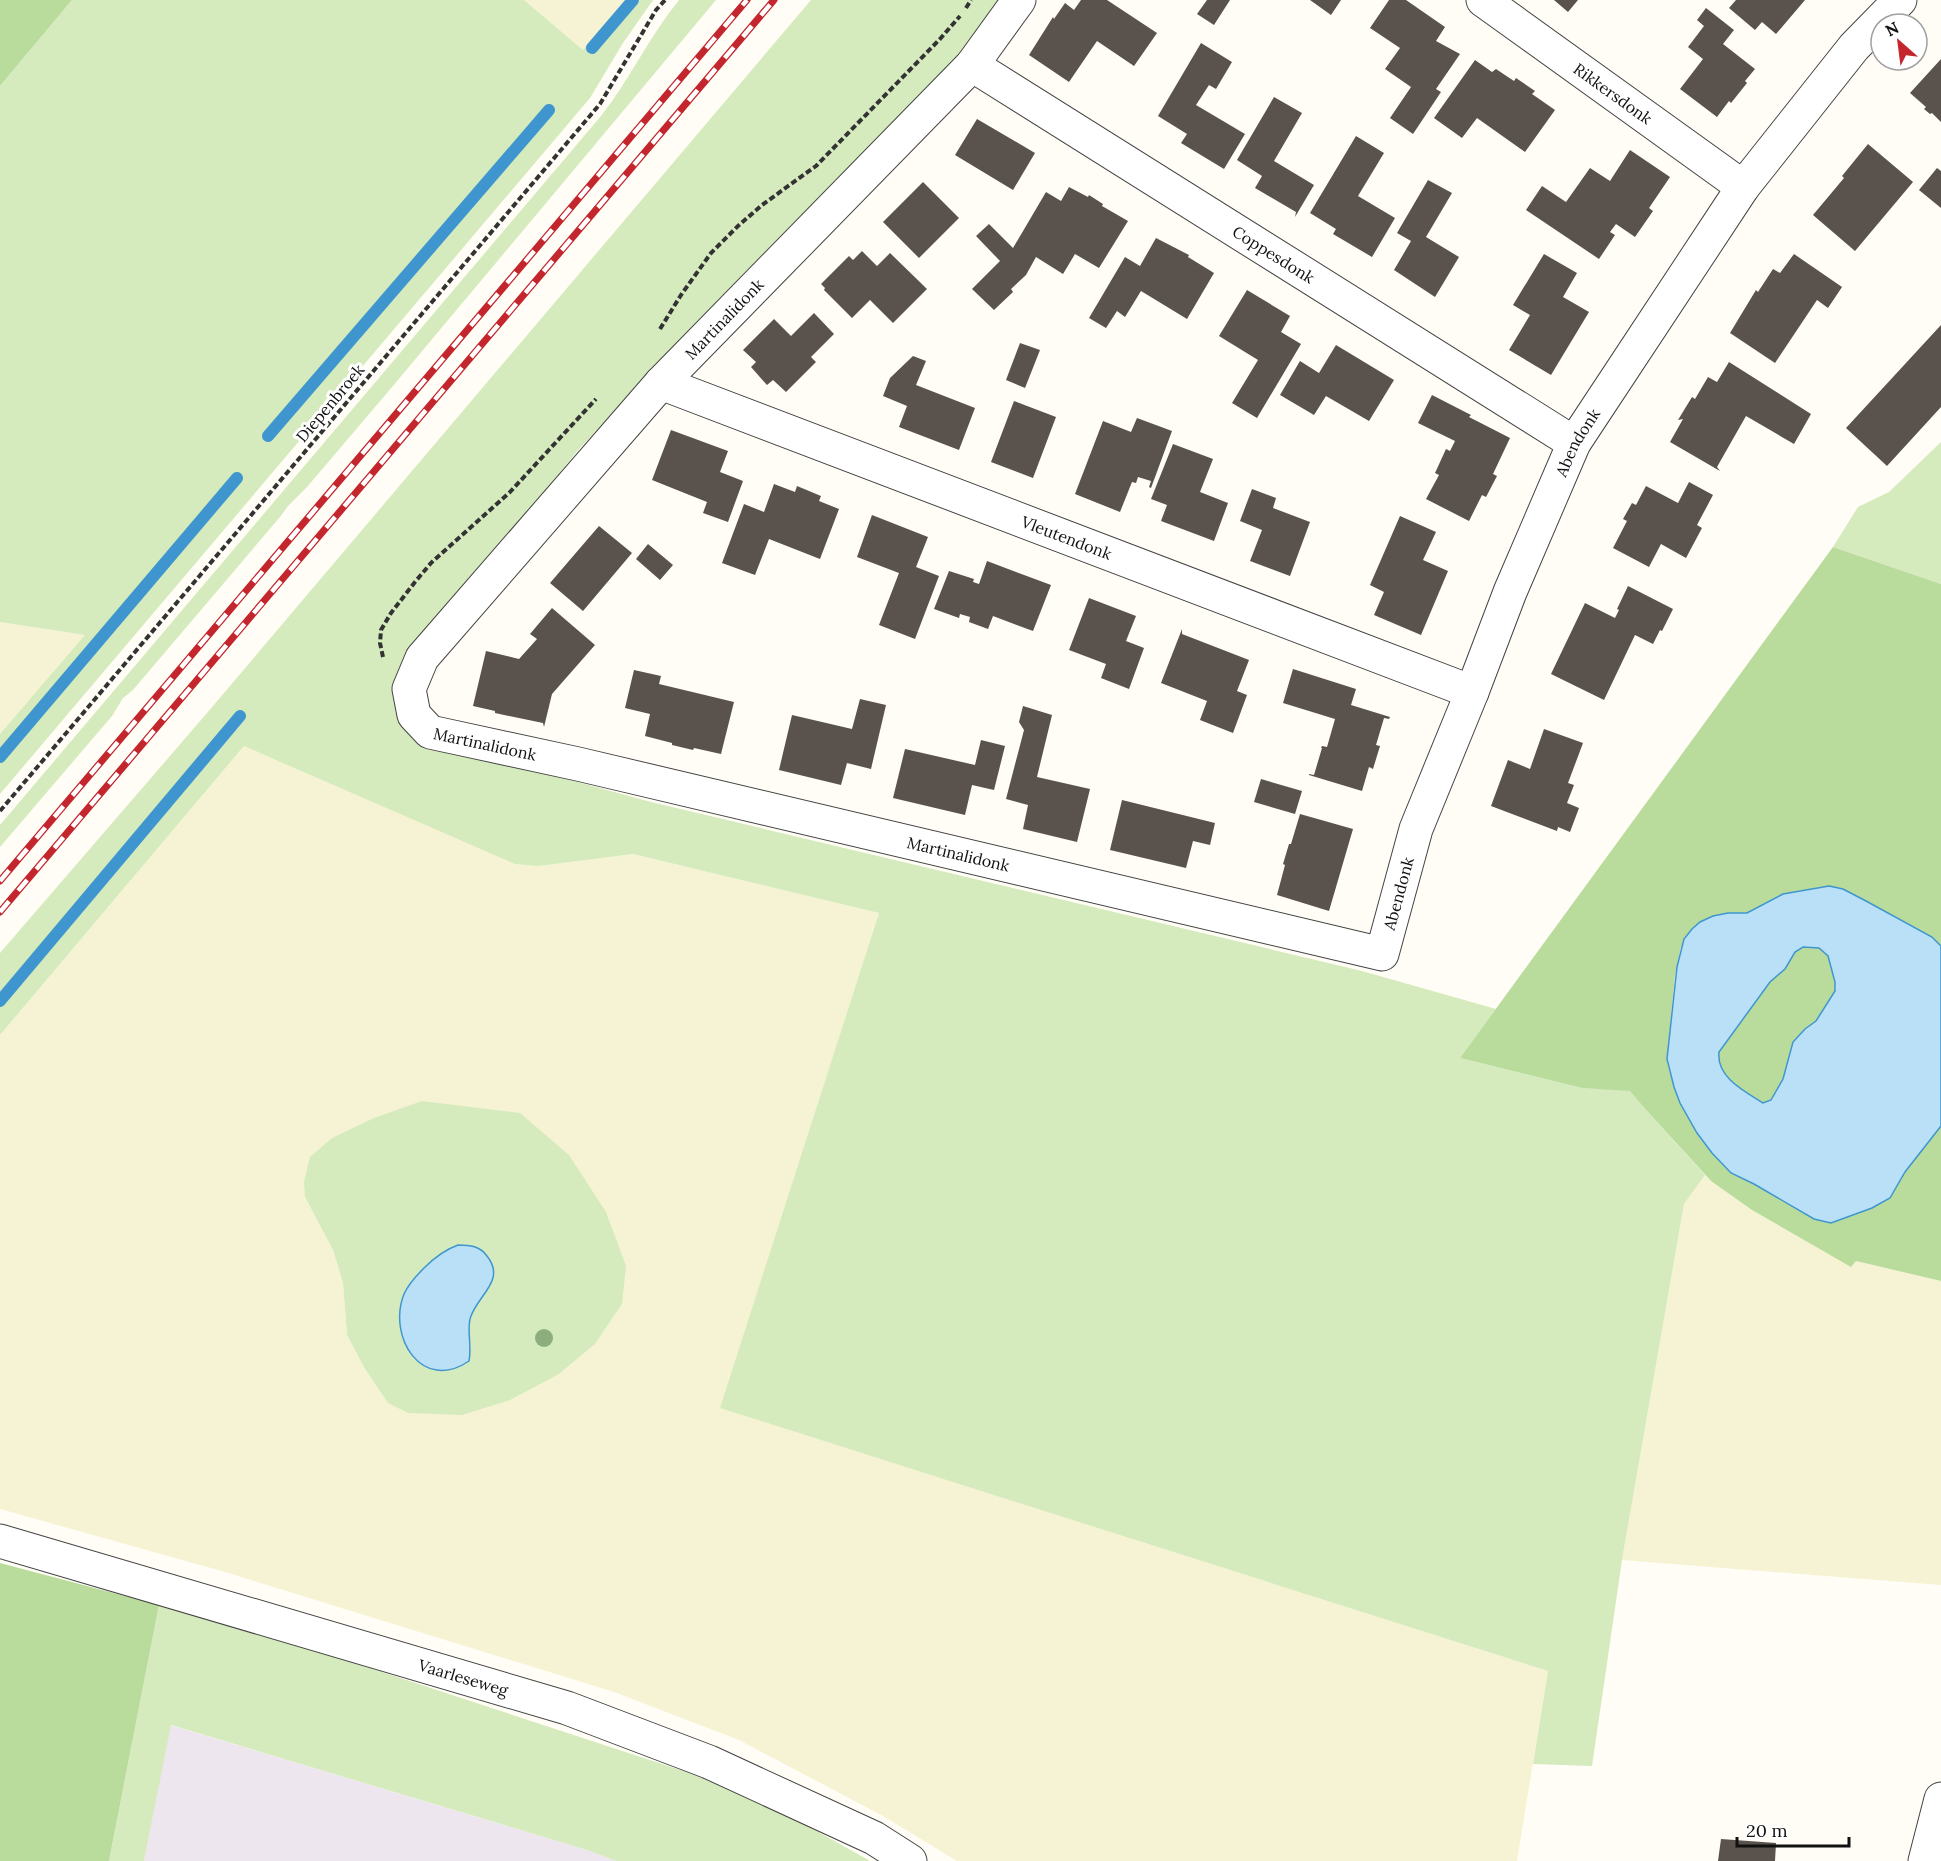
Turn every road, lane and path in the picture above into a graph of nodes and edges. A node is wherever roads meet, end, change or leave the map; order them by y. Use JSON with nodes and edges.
{"nodes":[{"id":1,"x":665,"y":0,"type":"edge"},
{"id":2,"x":1019,"y":0,"type":"edge"},
{"id":3,"x":1483,"y":0,"type":"edge"},
{"id":4,"x":1900,"y":0,"type":"edge"},
{"id":5,"x":972,"y":65,"type":"junction"},
{"id":6,"x":1743,"y":187,"type":"junction"},
{"id":7,"x":661,"y":383,"type":"junction"},
{"id":8,"x":1574,"y":442,"type":"junction"},
{"id":9,"x":1472,"y":692,"type":"junction"},
{"id":10,"x":0,"y":812,"type":"edge"},
{"id":11,"x":1382,"y":954,"type":"joint"},
{"id":12,"x":0,"y":1541,"type":"edge"},
{"id":13,"x":1941,"y":1799,"type":"edge"},
{"id":14,"x":910,"y":1861,"type":"edge"},
{"id":15,"x":1925,"y":1861,"type":"edge"}],
"edges":[{"from":1,"to":10,"type":"path","name":"Diepenbroek"},
{"from":2,"to":5,"type":"street","name":"Martinalidonk"},
{"from":3,"to":6,"type":"street","name":"Rikkersdonk"},
{"from":4,"to":6,"type":"street","name":"Abendonk"},
{"from":5,"to":7,"type":"street","name":"Martinalidonk"},
{"from":5,"to":8,"type":"street","name":"Coppesdonk"},
{"from":6,"to":8,"type":"street","name":"Abendonk"},
{"from":7,"to":9,"type":"street","name":"Vleutendonk"},
{"from":7,"to":11,"type":"street","name":"Martinalidonk"},
{"from":8,"to":9,"type":"street","name":"Abendonk"},
{"from":9,"to":11,"type":"street","name":"Abendonk"},
{"from":12,"to":14,"type":"street","name":"Vaarleseweg"},
{"from":13,"to":15,"type":"street"}]}
